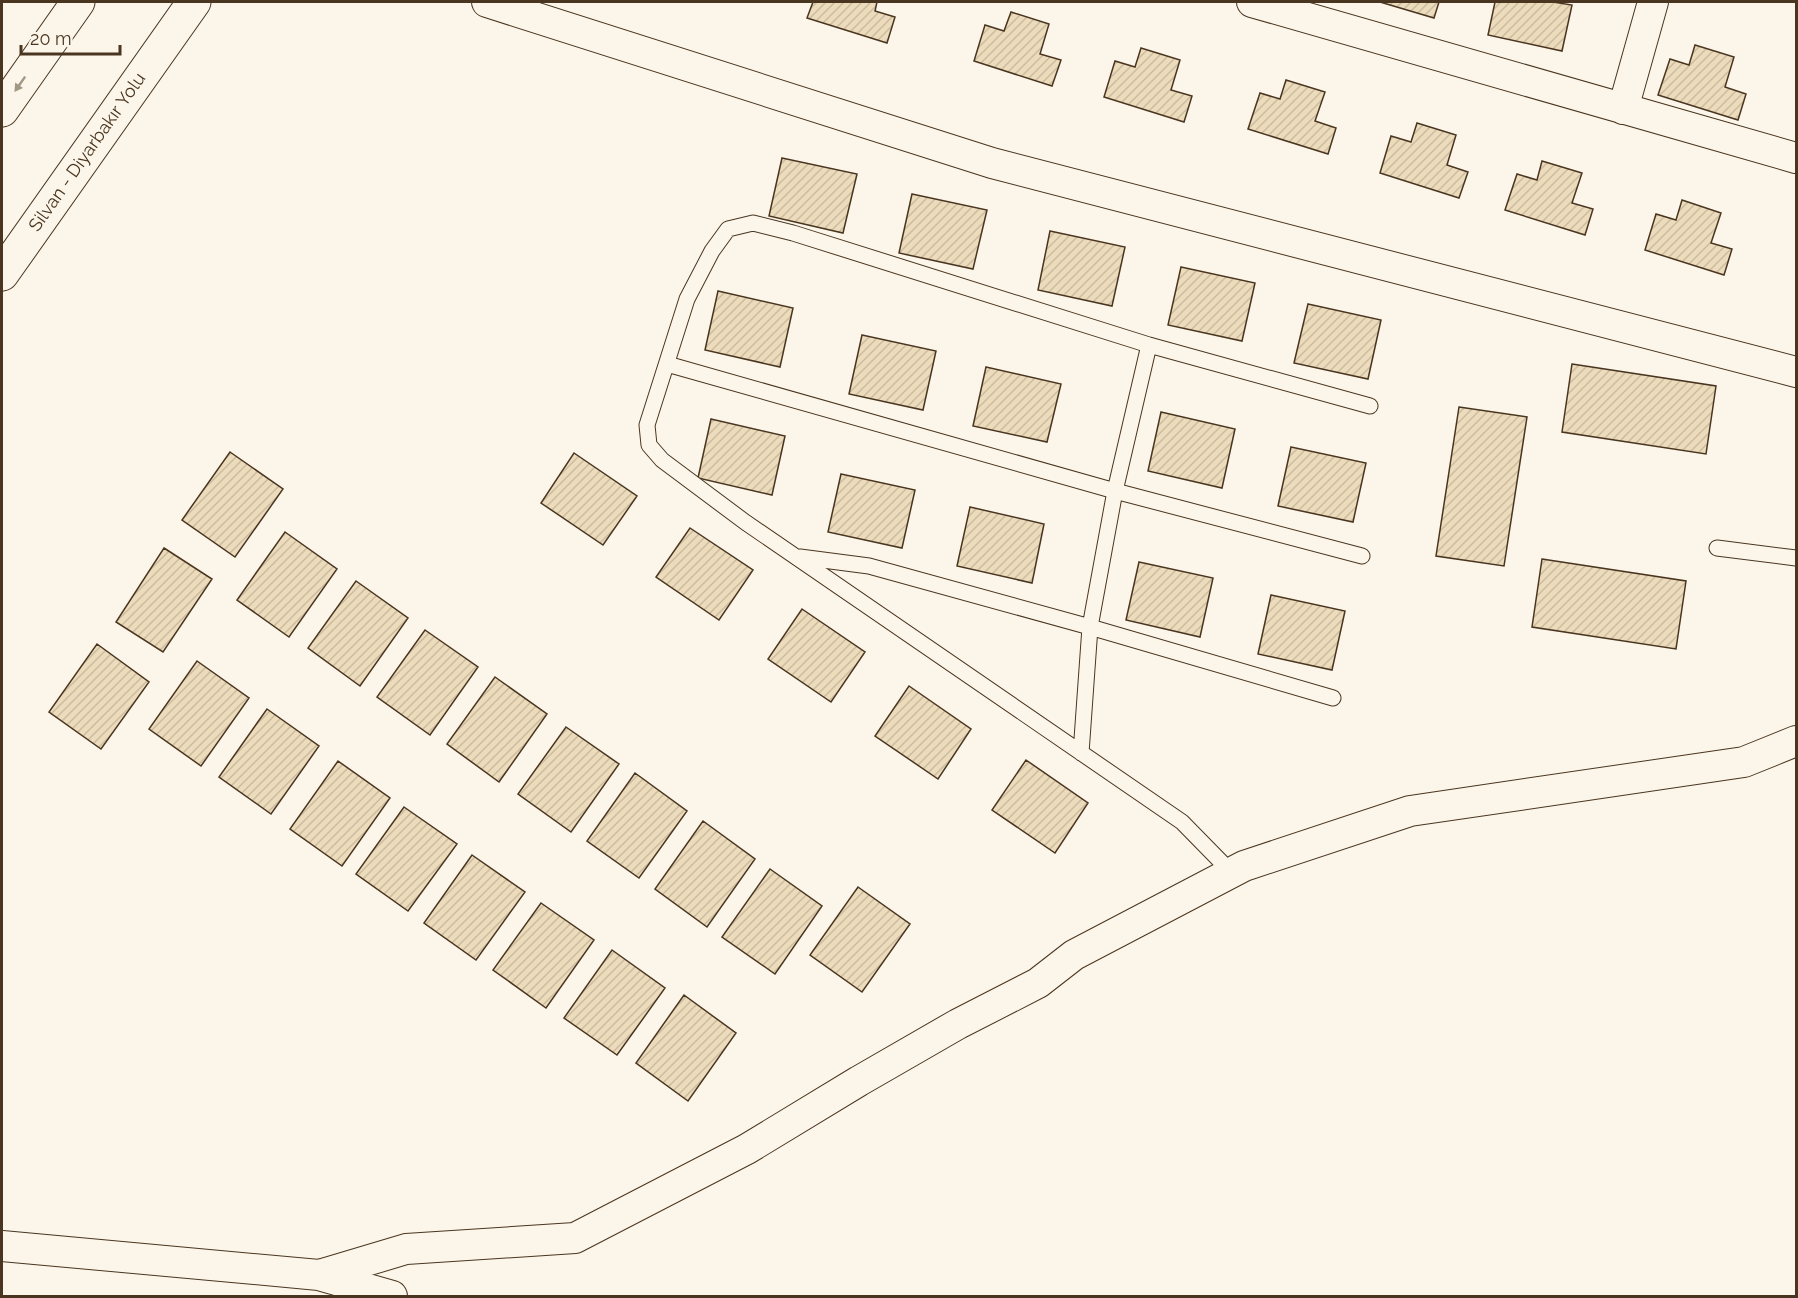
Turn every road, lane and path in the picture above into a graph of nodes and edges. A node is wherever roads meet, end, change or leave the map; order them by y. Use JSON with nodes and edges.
{"nodes":[{"id":1,"x":78,"y":2,"type":"edge"},
{"id":2,"x":194,"y":2,"type":"edge"},
{"id":3,"x":487,"y":2,"type":"edge"},
{"id":4,"x":1252,"y":2,"type":"edge"},
{"id":5,"x":1653,"y":2,"type":"edge"},
{"id":6,"x":1623,"y":109,"type":"junction"},
{"id":7,"x":2,"y":110,"type":"edge"},
{"id":8,"x":1797,"y":158,"type":"edge"},
{"id":9,"x":2,"y":274,"type":"edge"},
{"id":10,"x":1149,"y":345,"type":"junction"},
{"id":11,"x":667,"y":364,"type":"junction"},
{"id":12,"x":1797,"y":372,"type":"edge"},
{"id":13,"x":1370,"y":406,"type":"dead end"},
{"id":14,"x":1115,"y":491,"type":"junction"},
{"id":15,"x":1716,"y":548,"type":"dead end"},
{"id":16,"x":795,"y":556,"type":"junction"},
{"id":17,"x":1362,"y":556,"type":"dead end"},
{"id":18,"x":1797,"y":558,"type":"edge"},
{"id":19,"x":1090,"y":627,"type":"junction"},
{"id":20,"x":1333,"y":698,"type":"dead end"},
{"id":21,"x":1797,"y":741,"type":"edge"},
{"id":22,"x":1081,"y":753,"type":"junction"},
{"id":23,"x":1232,"y":873,"type":"junction"},
{"id":24,"x":2,"y":1245,"type":"edge"},
{"id":25,"x":319,"y":1275,"type":"junction"},
{"id":26,"x":392,"y":1296,"type":"edge"}],
"edges":[{"from":1,"to":7,"type":"highway","one_way":true},
{"from":2,"to":9,"type":"highway","name":"Silvan - Diyarbakır Yolu"},
{"from":3,"to":12,"type":"street"},
{"from":4,"to":6,"type":"street"},
{"from":5,"to":6,"type":"street"},
{"from":6,"to":8,"type":"street"},
{"from":10,"to":11,"type":"lane"},
{"from":10,"to":13,"type":"lane"},
{"from":10,"to":14,"type":"lane"},
{"from":11,"to":14,"type":"lane"},
{"from":11,"to":16,"type":"lane"},
{"from":14,"to":17,"type":"lane"},
{"from":14,"to":19,"type":"lane"},
{"from":15,"to":18,"type":"lane"},
{"from":16,"to":19,"type":"lane"},
{"from":16,"to":22,"type":"lane"},
{"from":19,"to":20,"type":"lane"},
{"from":19,"to":22,"type":"lane"},
{"from":21,"to":23,"type":"street"},
{"from":22,"to":23,"type":"lane"},
{"from":23,"to":25,"type":"street"},
{"from":24,"to":25,"type":"street"},
{"from":25,"to":26,"type":"street"}]}
